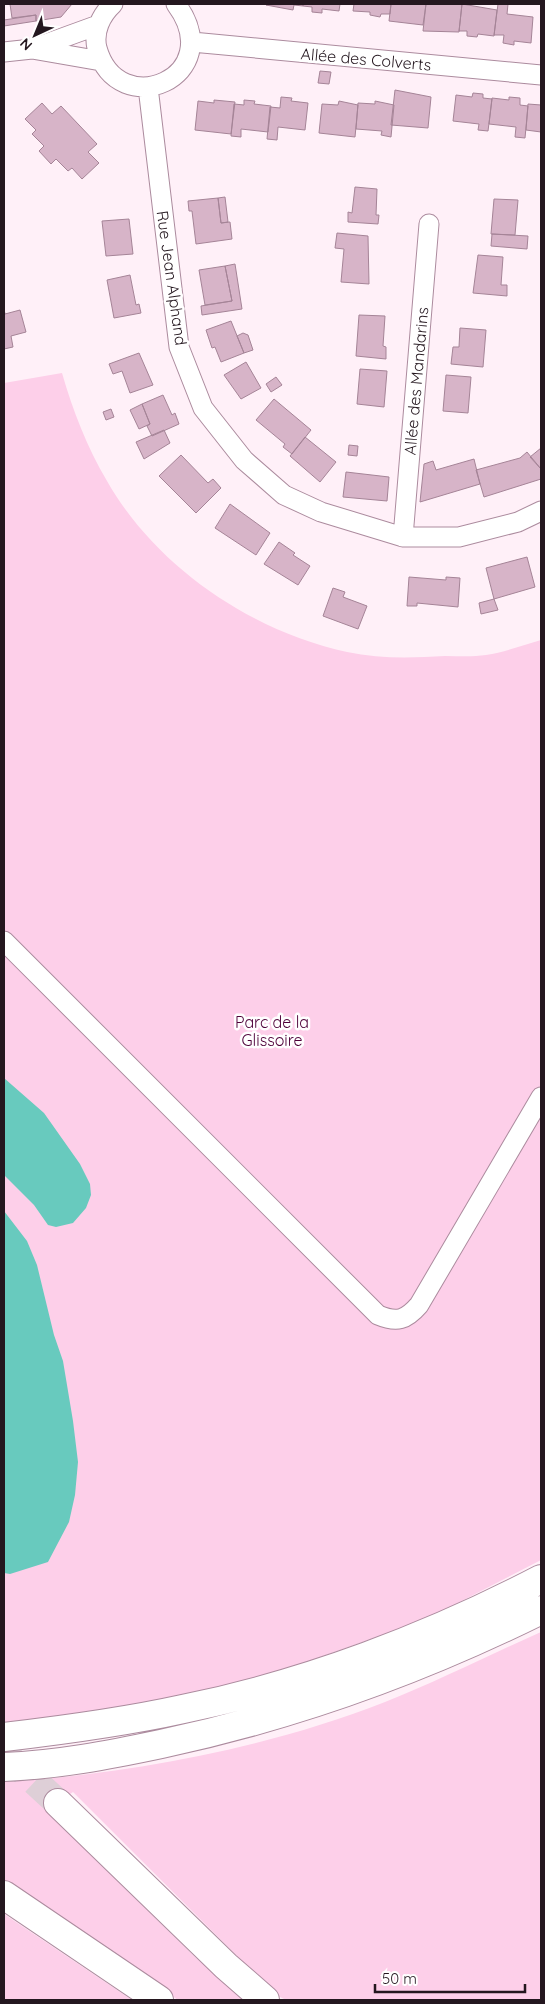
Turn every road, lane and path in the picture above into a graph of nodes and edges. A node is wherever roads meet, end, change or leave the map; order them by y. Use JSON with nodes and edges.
{"nodes":[{"id":1,"x":113,"y":4,"type":"edge"},
{"id":2,"x":176,"y":4,"type":"edge"},
{"id":3,"x":98,"y":26,"type":"junction"},
{"id":4,"x":192,"y":42,"type":"junction"},
{"id":5,"x":32,"y":50,"type":"junction"},
{"id":6,"x":4,"y":52,"type":"edge"},
{"id":7,"x":101,"y":61,"type":"junction"},
{"id":8,"x":541,"y":75,"type":"edge"},
{"id":9,"x":148,"y":88,"type":"junction"},
{"id":10,"x":429,"y":224,"type":"dead end"},
{"id":11,"x":541,"y":511,"type":"edge"},
{"id":12,"x":403,"y":537,"type":"junction"},
{"id":13,"x":4,"y":941,"type":"edge"},
{"id":14,"x":541,"y":1097,"type":"edge"},
{"id":15,"x":541,"y":1580,"type":"edge"},
{"id":16,"x":541,"y":1610,"type":"edge"},
{"id":17,"x":4,"y":1737,"type":"edge"},
{"id":18,"x":4,"y":1767,"type":"edge"},
{"id":19,"x":58,"y":1803,"type":"tunnel mouth"},
{"id":20,"x":4,"y":1895,"type":"edge"},
{"id":21,"x":159,"y":2000,"type":"edge"},
{"id":22,"x":265,"y":2000,"type":"edge"}],
"edges":[{"from":1,"to":3,"type":"street"},
{"from":2,"to":4,"type":"street"},
{"from":3,"to":5,"type":"street"},
{"from":3,"to":7,"type":"street"},
{"from":4,"to":8,"type":"street","name":"Allée des Colverts"},
{"from":4,"to":9,"type":"street"},
{"from":5,"to":6,"type":"street"},
{"from":5,"to":7,"type":"street"},
{"from":7,"to":9,"type":"street"},
{"from":9,"to":12,"type":"street","name":"Rue Jean Alphand"},
{"from":10,"to":12,"type":"street","name":"Allée des Mandarins"},
{"from":11,"to":12,"type":"street","name":"Rue Jean Alphand"},
{"from":13,"to":14,"type":"street"},
{"from":15,"to":17,"type":"highway"},
{"from":16,"to":18,"type":"highway"},
{"from":19,"to":22,"type":"highway"},
{"from":20,"to":21,"type":"highway"}]}
